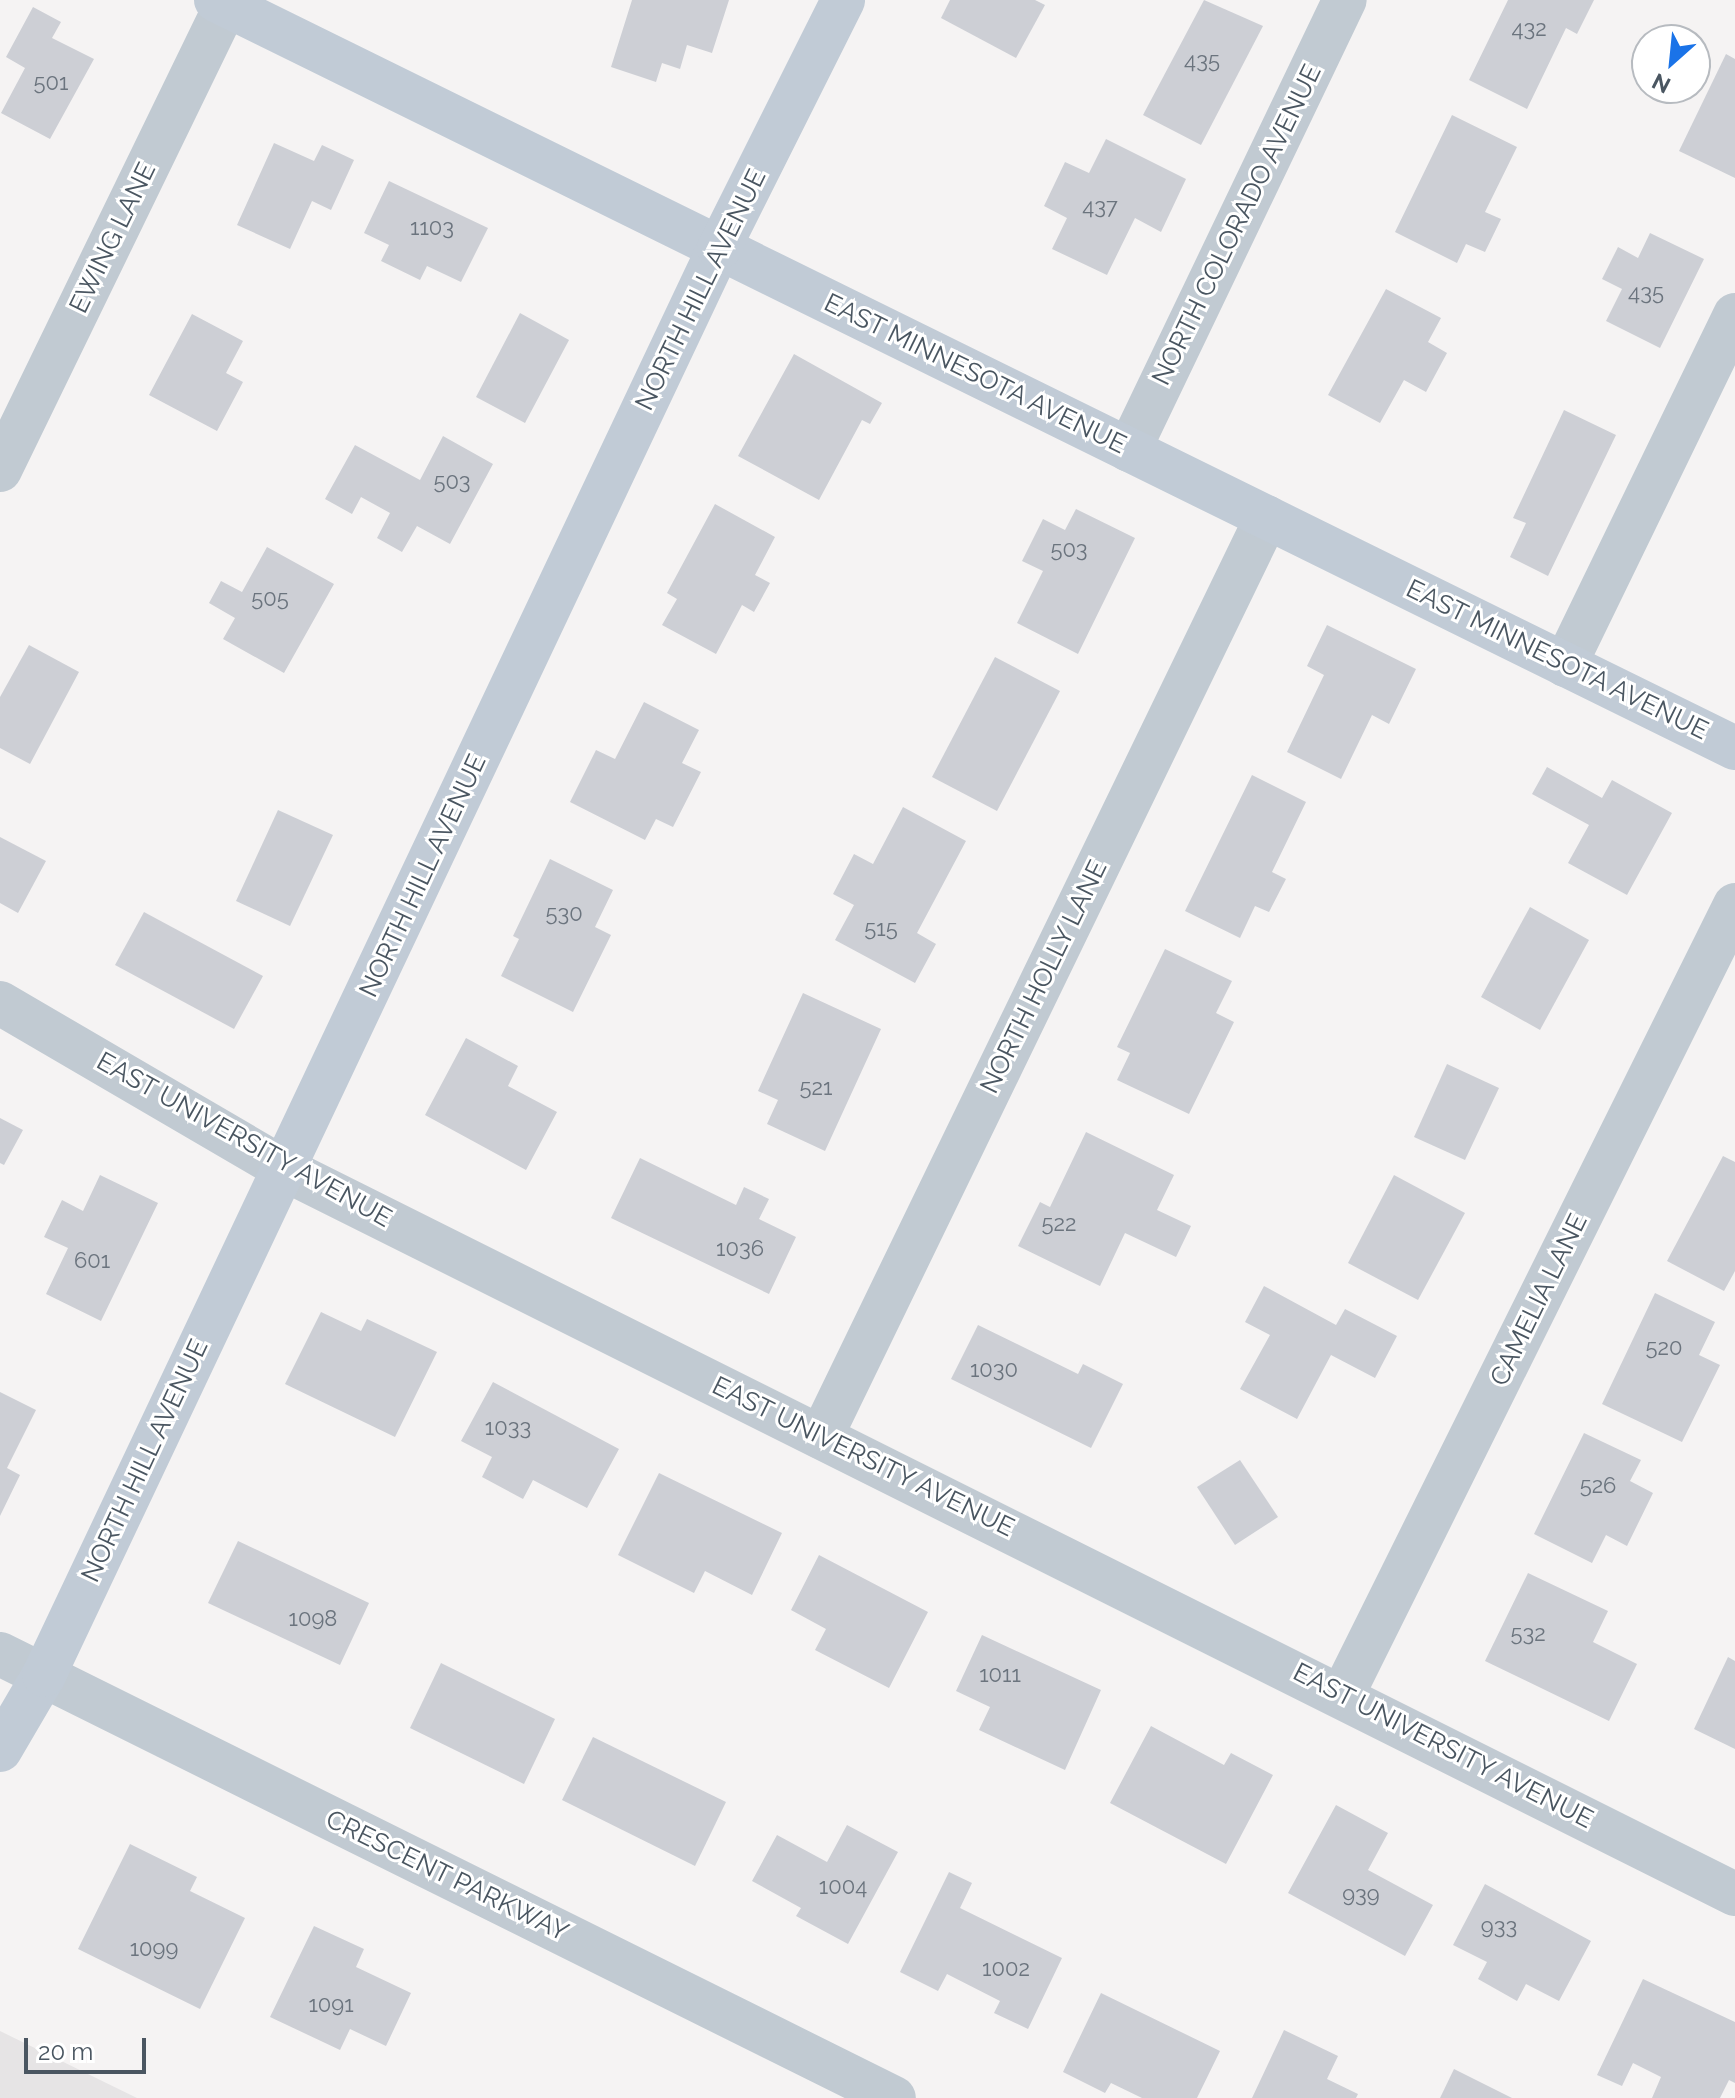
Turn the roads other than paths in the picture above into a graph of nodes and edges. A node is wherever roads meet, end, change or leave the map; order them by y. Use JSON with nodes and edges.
{"nodes":[{"id":1,"x":843,"y":0,"type":"edge"},
{"id":2,"x":1345,"y":0,"type":"edge"},
{"id":3,"x":221,"y":2,"type":"edge"},
{"id":4,"x":719,"y":248,"type":"junction"},
{"id":5,"x":1735,"y":315,"type":"edge"},
{"id":6,"x":1129,"y":450,"type":"junction"},
{"id":7,"x":0,"y":470,"type":"edge"},
{"id":8,"x":1267,"y":517,"type":"junction"},
{"id":9,"x":1565,"y":665,"type":"junction"},
{"id":10,"x":1735,"y":748,"type":"edge"},
{"id":11,"x":1735,"y":905,"type":"edge"},
{"id":12,"x":0,"y":1003,"type":"edge"},
{"id":13,"x":284,"y":1169,"type":"junction"},
{"id":14,"x":821,"y":1437,"type":"junction"},
{"id":15,"x":0,"y":1654,"type":"edge"},
{"id":16,"x":44,"y":1675,"type":"junction"},
{"id":17,"x":1343,"y":1694,"type":"junction"},
{"id":18,"x":0,"y":1750,"type":"edge"},
{"id":19,"x":1735,"y":1894,"type":"edge"},
{"id":20,"x":894,"y":2098,"type":"edge"}],
"edges":[{"from":1,"to":4,"type":"street","name":"NORTH HILL AVENUE"},
{"from":2,"to":6,"type":"street","name":"NORTH COLORADO AVENUE"},
{"from":3,"to":4,"type":"street","name":"EAST MINNESOTA AVENUE"},
{"from":3,"to":7,"type":"street","name":"EWING LANE"},
{"from":4,"to":6,"type":"street","name":"EAST MINNESOTA AVENUE"},
{"from":4,"to":13,"type":"street","name":"NORTH HILL AVENUE"},
{"from":5,"to":9,"type":"street"},
{"from":6,"to":8,"type":"street","name":"EAST MINNESOTA AVENUE"},
{"from":8,"to":9,"type":"street","name":"EAST MINNESOTA AVENUE"},
{"from":8,"to":14,"type":"street","name":"NORTH HOLLY LANE"},
{"from":9,"to":10,"type":"street","name":"EAST MINNESOTA AVENUE"},
{"from":11,"to":17,"type":"street","name":"CAMELIA LANE"},
{"from":12,"to":13,"type":"street","name":"EAST UNIVERSITY AVENUE"},
{"from":13,"to":14,"type":"street","name":"EAST UNIVERSITY AVENUE"},
{"from":13,"to":16,"type":"street","name":"NORTH HILL AVENUE"},
{"from":14,"to":17,"type":"street","name":"EAST UNIVERSITY AVENUE"},
{"from":15,"to":16,"type":"street","name":"CRESCENT PARKWAY"},
{"from":16,"to":18,"type":"street","name":"NORTH HILL AVENUE"},
{"from":16,"to":20,"type":"street","name":"CRESCENT PARKWAY"},
{"from":17,"to":19,"type":"street","name":"EAST UNIVERSITY AVENUE"}]}
